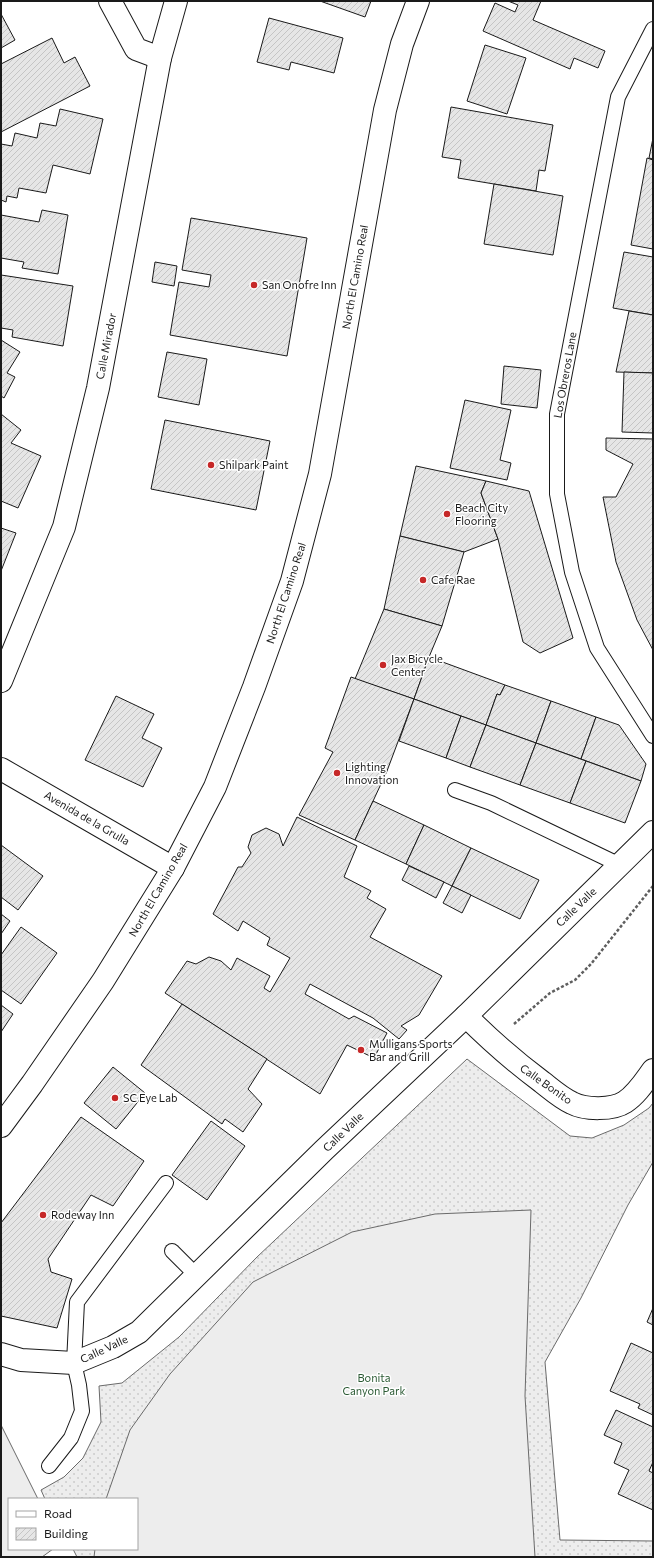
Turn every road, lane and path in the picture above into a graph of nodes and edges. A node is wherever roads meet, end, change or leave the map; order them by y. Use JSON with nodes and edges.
{"nodes":[{"id":1,"x":110,"y":1,"type":"edge"},
{"id":2,"x":176,"y":1,"type":"edge"},
{"id":3,"x":418,"y":1,"type":"edge"},
{"id":4,"x":653,"y":29,"type":"edge"},
{"id":5,"x":160,"y":58,"type":"junction"},
{"id":6,"x":1,"y":681,"type":"edge"},
{"id":7,"x":653,"y":736,"type":"edge"},
{"id":8,"x":1,"y":769,"type":"edge"},
{"id":9,"x":455,"y":790,"type":"dead end"},
{"id":10,"x":653,"y":832,"type":"edge"},
{"id":11,"x":620,"y":865,"type":"junction"},
{"id":12,"x":173,"y":868,"type":"junction"},
{"id":13,"x":653,"y":886,"type":"edge"},
{"id":14,"x":466,"y":1016,"type":"junction"},
{"id":15,"x":492,"y":1042,"type":"junction"},
{"id":16,"x":653,"y":1070,"type":"edge"},
{"id":17,"x":1,"y":1126,"type":"edge"},
{"id":18,"x":166,"y":1183,"type":"dead end"},
{"id":19,"x":172,"y":1251,"type":"dead end"},
{"id":20,"x":196,"y":1275,"type":"junction"},
{"id":21,"x":1,"y":1354,"type":"edge"},
{"id":22,"x":74,"y":1363,"type":"junction"},
{"id":23,"x":49,"y":1466,"type":"dead end"}],
"edges":[{"from":1,"to":5,"type":"street"},
{"from":2,"to":5,"type":"street","name":"Calle Mirador"},
{"from":3,"to":12,"type":"street","name":"North El Camino Real"},
{"from":4,"to":7,"type":"lane","name":"Los Obreros Lane"},
{"from":5,"to":6,"type":"street","name":"Calle Mirador"},
{"from":8,"to":12,"type":"street","name":"Avenida de la Grulla"},
{"from":9,"to":11,"type":"lane"},
{"from":10,"to":11,"type":"street","name":"Calle Valle"},
{"from":11,"to":14,"type":"street","name":"Calle Valle"},
{"from":12,"to":17,"type":"street","name":"North El Camino Real"},
{"from":13,"to":15,"type":"path"},
{"from":14,"to":15,"type":"street","name":"Calle Bonito"},
{"from":14,"to":20,"type":"street","name":"Calle Valle"},
{"from":15,"to":16,"type":"street","name":"Calle Bonito"},
{"from":18,"to":22,"type":"lane"},
{"from":19,"to":20,"type":"lane"},
{"from":20,"to":22,"type":"street","name":"Calle Valle"},
{"from":21,"to":22,"type":"street","name":"Calle Valle"},
{"from":22,"to":23,"type":"lane"}]}
